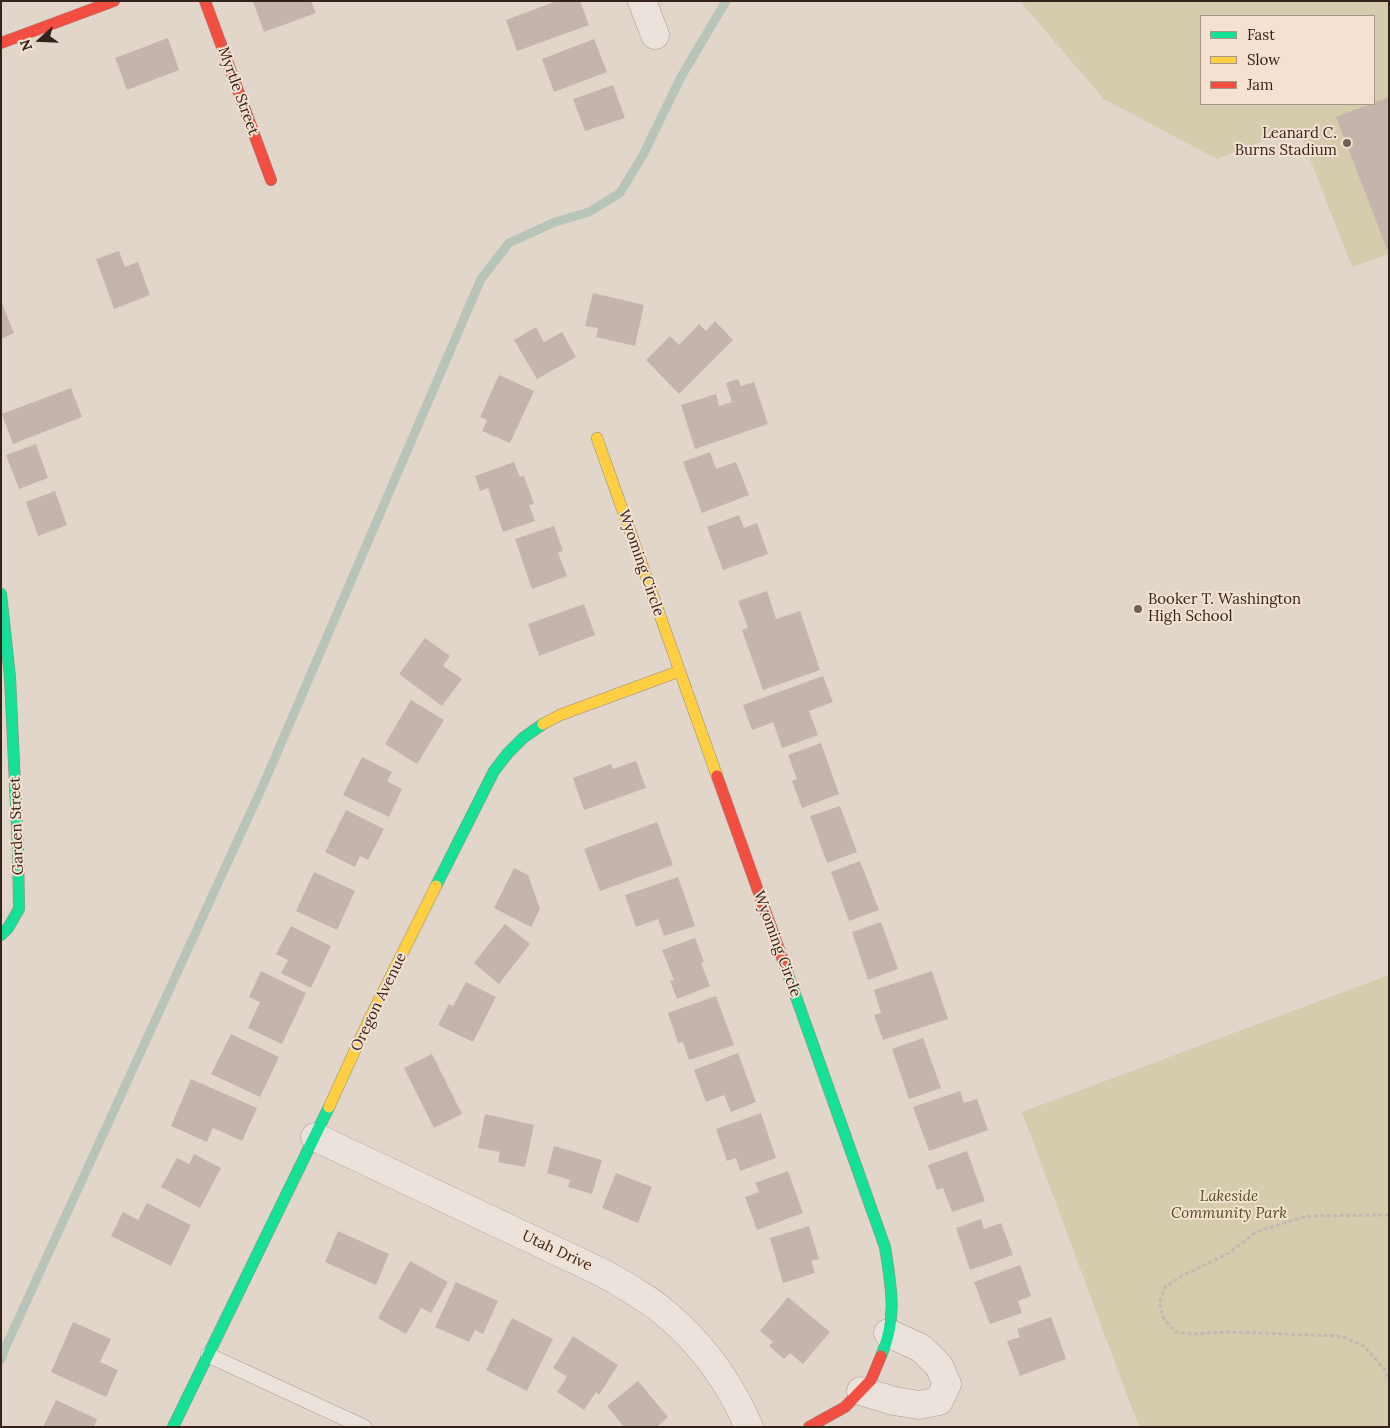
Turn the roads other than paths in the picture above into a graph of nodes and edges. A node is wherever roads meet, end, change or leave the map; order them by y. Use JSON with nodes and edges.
{"nodes":[{"id":1,"x":114,"y":1,"type":"edge"},
{"id":2,"x":205,"y":1,"type":"edge"},
{"id":3,"x":642,"y":1,"type":"edge"},
{"id":4,"x":655,"y":35,"type":"dead end"},
{"id":5,"x":1,"y":43,"type":"edge"},
{"id":6,"x":271,"y":180,"type":"dead end"},
{"id":7,"x":597,"y":438,"type":"dead end"},
{"id":8,"x":1,"y":594,"type":"edge"},
{"id":9,"x":680,"y":671,"type":"junction"},
{"id":10,"x":1,"y":935,"type":"edge"},
{"id":11,"x":315,"y":1137,"type":"junction"},
{"id":12,"x":888,"y":1332,"type":"junction"},
{"id":13,"x":208,"y":1355,"type":"junction"},
{"id":14,"x":861,"y":1391,"type":"junction"},
{"id":15,"x":173,"y":1427,"type":"edge"},
{"id":16,"x":364,"y":1427,"type":"edge"},
{"id":17,"x":749,"y":1427,"type":"edge"},
{"id":18,"x":809,"y":1427,"type":"edge"}],
"edges":[{"from":1,"to":5,"type":"street"},
{"from":2,"to":6,"type":"street","name":"Myrtle Street"},
{"from":3,"to":4,"type":"street"},
{"from":7,"to":9,"type":"street","name":"Wyoming Circle"},
{"from":8,"to":10,"type":"street","name":"Garden Street"},
{"from":9,"to":11,"type":"street","name":"Oregon Avenue"},
{"from":9,"to":12,"type":"street","name":"Wyoming Circle"},
{"from":11,"to":13,"type":"street","name":"Oregon Avenue"},
{"from":11,"to":17,"type":"street","name":"Utah Drive"},
{"from":12,"to":14,"type":"street","name":"Wyoming Circle"},
{"from":12,"to":14,"type":"street"},
{"from":13,"to":15,"type":"street","name":"Oregon Avenue"},
{"from":13,"to":16,"type":"lane"},
{"from":14,"to":18,"type":"street","name":"Wyoming Circle"}]}
